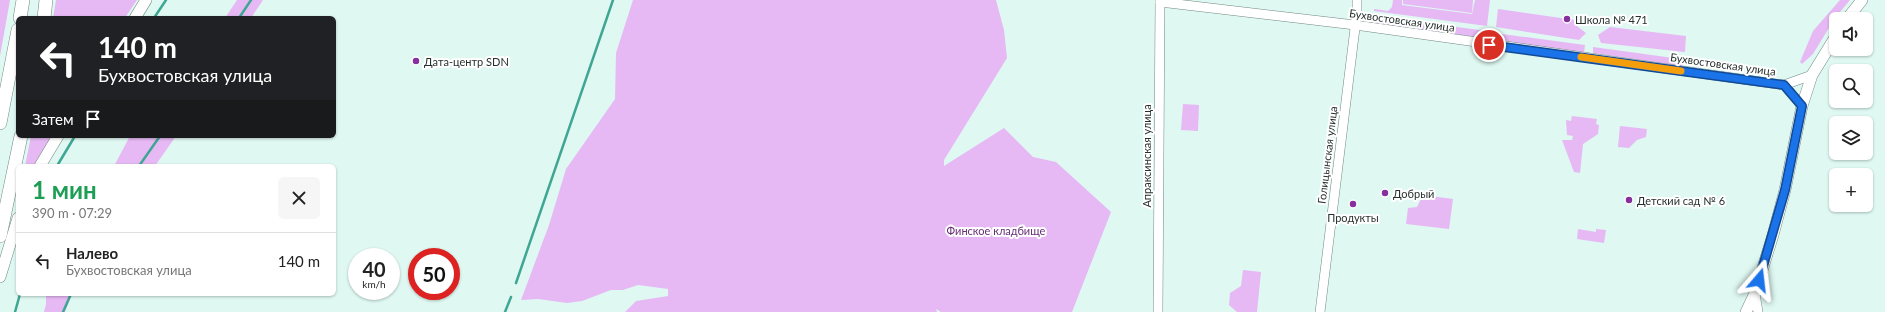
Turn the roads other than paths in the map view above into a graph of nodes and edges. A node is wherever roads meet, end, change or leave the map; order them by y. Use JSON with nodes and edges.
{"nodes":[{"id":1,"x":23,"y":0,"type":"edge"},
{"id":2,"x":46,"y":0,"type":"edge"},
{"id":3,"x":146,"y":0,"type":"edge"},
{"id":4,"x":1357,"y":0,"type":"edge"},
{"id":5,"x":1862,"y":0,"type":"edge"},
{"id":6,"x":1160,"y":1,"type":"edge"},
{"id":7,"x":1853,"y":12,"type":"edge"},
{"id":8,"x":20,"y":16,"type":"edge"},
{"id":9,"x":44,"y":16,"type":"edge"},
{"id":10,"x":136,"y":16,"type":"edge"},
{"id":11,"x":1355,"y":25,"type":"junction"},
{"id":12,"x":16,"y":40,"type":"edge"},
{"id":13,"x":1829,"y":47,"type":"edge"},
{"id":14,"x":1812,"y":75,"type":"junction"},
{"id":15,"x":1784,"y":85,"type":"junction"},
{"id":16,"x":1802,"y":106,"type":"junction"},
{"id":17,"x":0,"y":123,"type":"edge"},
{"id":18,"x":21,"y":138,"type":"edge"},
{"id":19,"x":57,"y":138,"type":"edge"},
{"id":20,"x":41,"y":164,"type":"edge"},
{"id":21,"x":16,"y":225,"type":"edge"},
{"id":22,"x":0,"y":236,"type":"edge"},
{"id":23,"x":0,"y":277,"type":"edge"},
{"id":24,"x":1755,"y":293,"type":"junction"},
{"id":25,"x":1158,"y":312,"type":"edge"},
{"id":26,"x":1320,"y":312,"type":"edge"},
{"id":27,"x":1746,"y":312,"type":"edge"},
{"id":28,"x":1758,"y":312,"type":"edge"}],
"edges":[{"from":1,"to":8,"type":"highway"},
{"from":2,"to":9,"type":"highway"},
{"from":3,"to":10,"type":"main road"},
{"from":4,"to":11,"type":"street","name":"Голицынская улица"},
{"from":5,"to":7,"type":"main road"},
{"from":6,"to":11,"type":"street","name":"Бухвостовская улица"},
{"from":6,"to":25,"type":"street","name":"Апраксинская улица"},
{"from":11,"to":15,"type":"street","name":"Бухвостовская улица"},
{"from":11,"to":26,"type":"street","name":"Голицынская улица"},
{"from":12,"to":17,"type":"highway"},
{"from":13,"to":14,"type":"main road"},
{"from":14,"to":15,"type":"street","name":"Бухвостовская улица"},
{"from":14,"to":16,"type":"main road"},
{"from":15,"to":16,"type":"street","name":"Бухвостовская улица"},
{"from":16,"to":24,"type":"main road"},
{"from":18,"to":22,"type":"highway"},
{"from":19,"to":20,"type":"main road"},
{"from":21,"to":23,"type":"main road"},
{"from":24,"to":27,"type":"main road"},
{"from":24,"to":28,"type":"street"}]}
